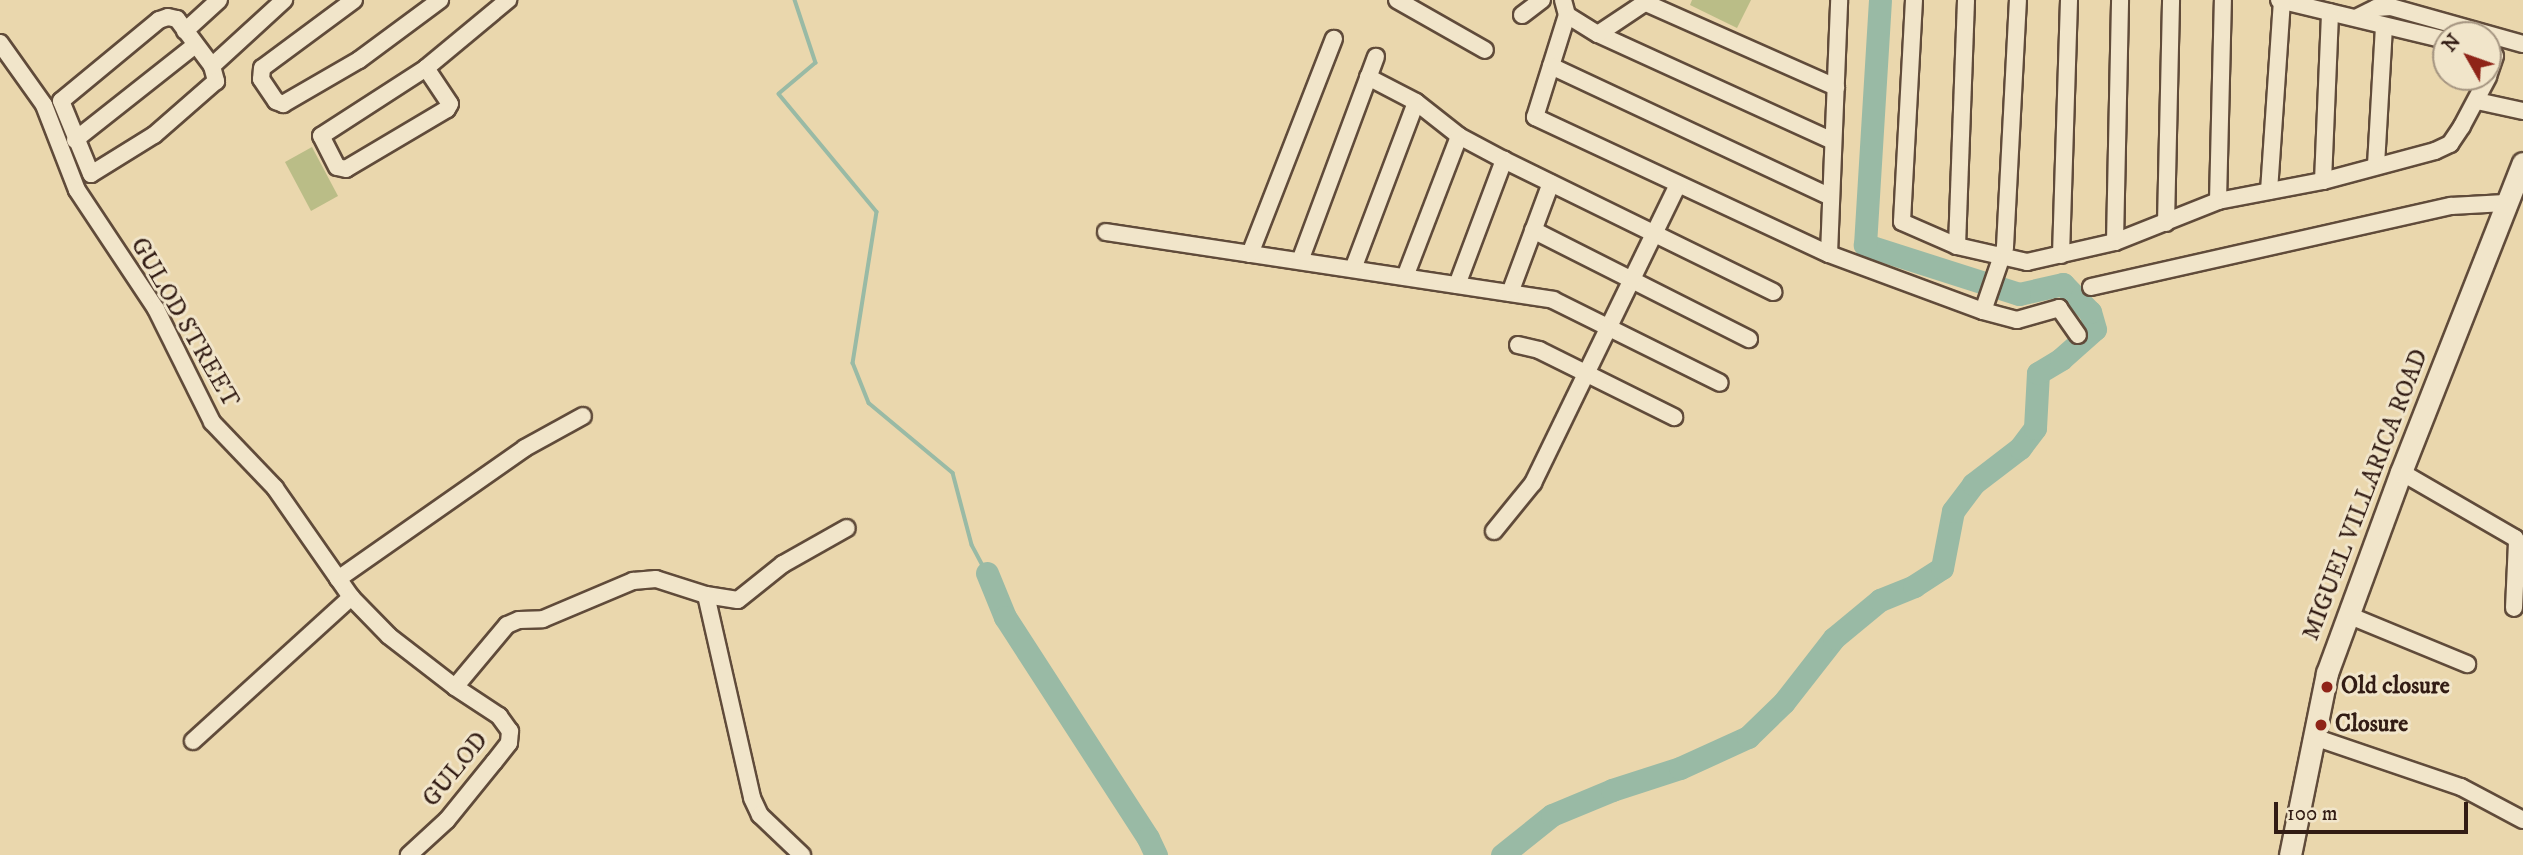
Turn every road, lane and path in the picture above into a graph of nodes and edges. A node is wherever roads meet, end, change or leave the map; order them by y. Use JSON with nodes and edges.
{"nodes":[{"id":1,"x":219,"y":0,"type":"edge"},
{"id":2,"x":284,"y":0,"type":"edge"},
{"id":3,"x":354,"y":0,"type":"edge"},
{"id":4,"x":440,"y":0,"type":"edge"},
{"id":5,"x":508,"y":0,"type":"edge"},
{"id":6,"x":1397,"y":0,"type":"edge"},
{"id":7,"x":1542,"y":0,"type":"edge"},
{"id":8,"x":1839,"y":0,"type":"edge"},
{"id":9,"x":1913,"y":0,"type":"edge"},
{"id":10,"x":1966,"y":0,"type":"edge"},
{"id":11,"x":2018,"y":0,"type":"edge"},
{"id":12,"x":2069,"y":0,"type":"edge"},
{"id":13,"x":2120,"y":0,"type":"edge"},
{"id":14,"x":2171,"y":0,"type":"edge"},
{"id":15,"x":2224,"y":0,"type":"edge"},
{"id":16,"x":1648,"y":1,"type":"edge"},
{"id":17,"x":2281,"y":1,"type":"edge"},
{"id":18,"x":1425,"y":7,"type":"edge"},
{"id":19,"x":1565,"y":7,"type":"edge"},
{"id":20,"x":2330,"y":12,"type":"junction"},
{"id":21,"x":1522,"y":15,"type":"dead end"},
{"id":22,"x":2356,"y":18,"type":"junction"},
{"id":23,"x":2384,"y":27,"type":"junction"},
{"id":24,"x":186,"y":31,"type":"junction"},
{"id":25,"x":1598,"y":34,"type":"junction"},
{"id":26,"x":2432,"y":37,"type":"edge"},
{"id":27,"x":1334,"y":40,"type":"dead end"},
{"id":28,"x":0,"y":43,"type":"edge"},
{"id":29,"x":2523,"y":44,"type":"edge"},
{"id":30,"x":194,"y":46,"type":"junction"},
{"id":31,"x":1485,"y":50,"type":"dead end"},
{"id":32,"x":1376,"y":57,"type":"dead end"},
{"id":33,"x":212,"y":66,"type":"junction"},
{"id":34,"x":1551,"y":66,"type":"junction"},
{"id":35,"x":426,"y":68,"type":"junction"},
{"id":36,"x":1368,"y":77,"type":"junction"},
{"id":37,"x":1836,"y":87,"type":"junction"},
{"id":38,"x":2482,"y":91,"type":"edge"},
{"id":39,"x":2477,"y":101,"type":"junction"},
{"id":40,"x":1416,"y":102,"type":"junction"},
{"id":41,"x":2523,"y":111,"type":"edge"},
{"id":42,"x":1458,"y":136,"type":"junction"},
{"id":43,"x":75,"y":140,"type":"junction"},
{"id":44,"x":1833,"y":141,"type":"junction"},
{"id":45,"x":1504,"y":160,"type":"junction"},
{"id":46,"x":2523,"y":163,"type":"edge"},
{"id":47,"x":2376,"y":165,"type":"junction"},
{"id":48,"x":2322,"y":181,"type":"junction"},
{"id":49,"x":1551,"y":183,"type":"junction"},
{"id":50,"x":1678,"y":184,"type":"junction"},
{"id":51,"x":2269,"y":191,"type":"junction"},
{"id":52,"x":1831,"y":197,"type":"junction"},
{"id":53,"x":2512,"y":198,"type":"edge"},
{"id":54,"x":2218,"y":201,"type":"junction"},
{"id":55,"x":2166,"y":223,"type":"junction"},
{"id":56,"x":1533,"y":230,"type":"junction"},
{"id":57,"x":1105,"y":232,"type":"dead end"},
{"id":58,"x":1655,"y":233,"type":"junction"},
{"id":59,"x":2115,"y":242,"type":"junction"},
{"id":60,"x":1957,"y":246,"type":"junction"},
{"id":61,"x":1250,"y":254,"type":"junction"},
{"id":62,"x":1829,"y":254,"type":"junction"},
{"id":63,"x":2061,"y":255,"type":"junction"},
{"id":64,"x":2002,"y":258,"type":"junction"},
{"id":65,"x":1300,"y":261,"type":"junction"},
{"id":66,"x":1353,"y":269,"type":"junction"},
{"id":67,"x":1405,"y":277,"type":"junction"},
{"id":68,"x":1632,"y":280,"type":"junction"},
{"id":69,"x":1457,"y":285,"type":"junction"},
{"id":70,"x":2091,"y":287,"type":"dead end"},
{"id":71,"x":1773,"y":292,"type":"dead end"},
{"id":72,"x":1510,"y":293,"type":"junction"},
{"id":73,"x":1983,"y":312,"type":"junction"},
{"id":74,"x":1609,"y":328,"type":"junction"},
{"id":75,"x":2078,"y":335,"type":"dead end"},
{"id":76,"x":1749,"y":339,"type":"dead end"},
{"id":77,"x":1518,"y":345,"type":"dead end"},
{"id":78,"x":1587,"y":374,"type":"junction"},
{"id":79,"x":1720,"y":383,"type":"dead end"},
{"id":80,"x":583,"y":416,"type":"dead end"},
{"id":81,"x":1674,"y":416,"type":"dead end"},
{"id":82,"x":2401,"y":472,"type":"junction"},
{"id":83,"x":847,"y":527,"type":"dead end"},
{"id":84,"x":1494,"y":531,"type":"dead end"},
{"id":85,"x":338,"y":579,"type":"junction"},
{"id":86,"x":705,"y":595,"type":"junction"},
{"id":87,"x":351,"y":597,"type":"junction"},
{"id":88,"x":2514,"y":608,"type":"dead end"},
{"id":89,"x":2348,"y":615,"type":"junction"},
{"id":90,"x":2467,"y":664,"type":"dead end"},
{"id":91,"x":454,"y":687,"type":"junction"},
{"id":92,"x":2314,"y":737,"type":"junction"},
{"id":93,"x":193,"y":741,"type":"dead end"},
{"id":94,"x":2523,"y":820,"type":"edge"},
{"id":95,"x":410,"y":855,"type":"edge"},
{"id":96,"x":802,"y":855,"type":"edge"},
{"id":97,"x":2290,"y":855,"type":"edge"}],
"edges":[{"from":1,"to":24,"type":"street"},
{"from":2,"to":33,"type":"street"},
{"from":3,"to":4,"type":"street"},
{"from":5,"to":35,"type":"street"},
{"from":6,"to":18,"type":"street"},
{"from":7,"to":21,"type":"street"},
{"from":8,"to":37,"type":"street"},
{"from":9,"to":60,"type":"street"},
{"from":10,"to":60,"type":"street"},
{"from":11,"to":64,"type":"street"},
{"from":12,"to":63,"type":"street"},
{"from":13,"to":59,"type":"street"},
{"from":14,"to":55,"type":"street"},
{"from":15,"to":54,"type":"street"},
{"from":16,"to":25,"type":"street"},
{"from":16,"to":37,"type":"street"},
{"from":17,"to":20,"type":"street"},
{"from":17,"to":51,"type":"street"},
{"from":18,"to":31,"type":"street"},
{"from":19,"to":25,"type":"street"},
{"from":19,"to":34,"type":"street"},
{"from":20,"to":22,"type":"street"},
{"from":20,"to":48,"type":"street"},
{"from":22,"to":23,"type":"street"},
{"from":22,"to":29,"type":"street"},
{"from":23,"to":26,"type":"street"},
{"from":23,"to":47,"type":"street"},
{"from":24,"to":30,"type":"street"},
{"from":24,"to":43,"type":"street"},
{"from":25,"to":44,"type":"street"},
{"from":27,"to":61,"type":"street"},
{"from":28,"to":85,"type":"street","name":"GULOD STREET"},
{"from":30,"to":33,"type":"street"},
{"from":30,"to":43,"type":"street"},
{"from":32,"to":36,"type":"street"},
{"from":33,"to":43,"type":"street"},
{"from":34,"to":50,"type":"street"},
{"from":34,"to":52,"type":"street"},
{"from":35,"to":35,"type":"street"},
{"from":36,"to":40,"type":"street"},
{"from":36,"to":65,"type":"street"},
{"from":37,"to":44,"type":"street"},
{"from":38,"to":39,"type":"street"},
{"from":39,"to":41,"type":"street"},
{"from":39,"to":47,"type":"street"},
{"from":40,"to":42,"type":"street"},
{"from":40,"to":66,"type":"street"},
{"from":42,"to":45,"type":"street"},
{"from":42,"to":67,"type":"street"},
{"from":44,"to":52,"type":"street"},
{"from":45,"to":49,"type":"street"},
{"from":45,"to":69,"type":"street"},
{"from":46,"to":53,"type":"main road","name":"MIGUEL VILLARICA ROAD"},
{"from":47,"to":48,"type":"street"},
{"from":48,"to":51,"type":"street"},
{"from":49,"to":56,"type":"street"},
{"from":49,"to":58,"type":"street"},
{"from":50,"to":58,"type":"street"},
{"from":50,"to":62,"type":"street"},
{"from":51,"to":54,"type":"street"},
{"from":52,"to":62,"type":"street"},
{"from":53,"to":70,"type":"street"},
{"from":53,"to":82,"type":"main road","name":"MIGUEL VILLARICA ROAD"},
{"from":54,"to":55,"type":"street"},
{"from":55,"to":59,"type":"street"},
{"from":56,"to":68,"type":"street"},
{"from":56,"to":72,"type":"street"},
{"from":57,"to":61,"type":"street"},
{"from":58,"to":68,"type":"street"},
{"from":58,"to":71,"type":"street"},
{"from":59,"to":63,"type":"street"},
{"from":60,"to":64,"type":"street"},
{"from":61,"to":65,"type":"street"},
{"from":62,"to":73,"type":"street"},
{"from":63,"to":64,"type":"street"},
{"from":64,"to":73,"type":"street"},
{"from":65,"to":66,"type":"street"},
{"from":66,"to":67,"type":"street"},
{"from":67,"to":69,"type":"street"},
{"from":68,"to":74,"type":"street"},
{"from":68,"to":76,"type":"street"},
{"from":69,"to":72,"type":"street"},
{"from":72,"to":74,"type":"street"},
{"from":73,"to":75,"type":"street"},
{"from":74,"to":78,"type":"street"},
{"from":74,"to":79,"type":"street"},
{"from":77,"to":78,"type":"street"},
{"from":78,"to":81,"type":"street"},
{"from":78,"to":84,"type":"street"},
{"from":80,"to":85,"type":"street"},
{"from":82,"to":88,"type":"street"},
{"from":82,"to":89,"type":"main road","name":"MIGUEL VILLARICA ROAD"},
{"from":83,"to":86,"type":"street"},
{"from":85,"to":87,"type":"street","name":"GULOD STREET"},
{"from":86,"to":91,"type":"street"},
{"from":86,"to":96,"type":"street"},
{"from":87,"to":91,"type":"street","name":"GULOD STREET"},
{"from":87,"to":93,"type":"street"},
{"from":89,"to":90,"type":"street"},
{"from":89,"to":92,"type":"main road","name":"MIGUEL VILLARICA ROAD"},
{"from":91,"to":95,"type":"street","name":"GULOD"},
{"from":92,"to":94,"type":"street"},
{"from":92,"to":97,"type":"main road","name":"MIGUEL VILLARICA ROAD"}]}
